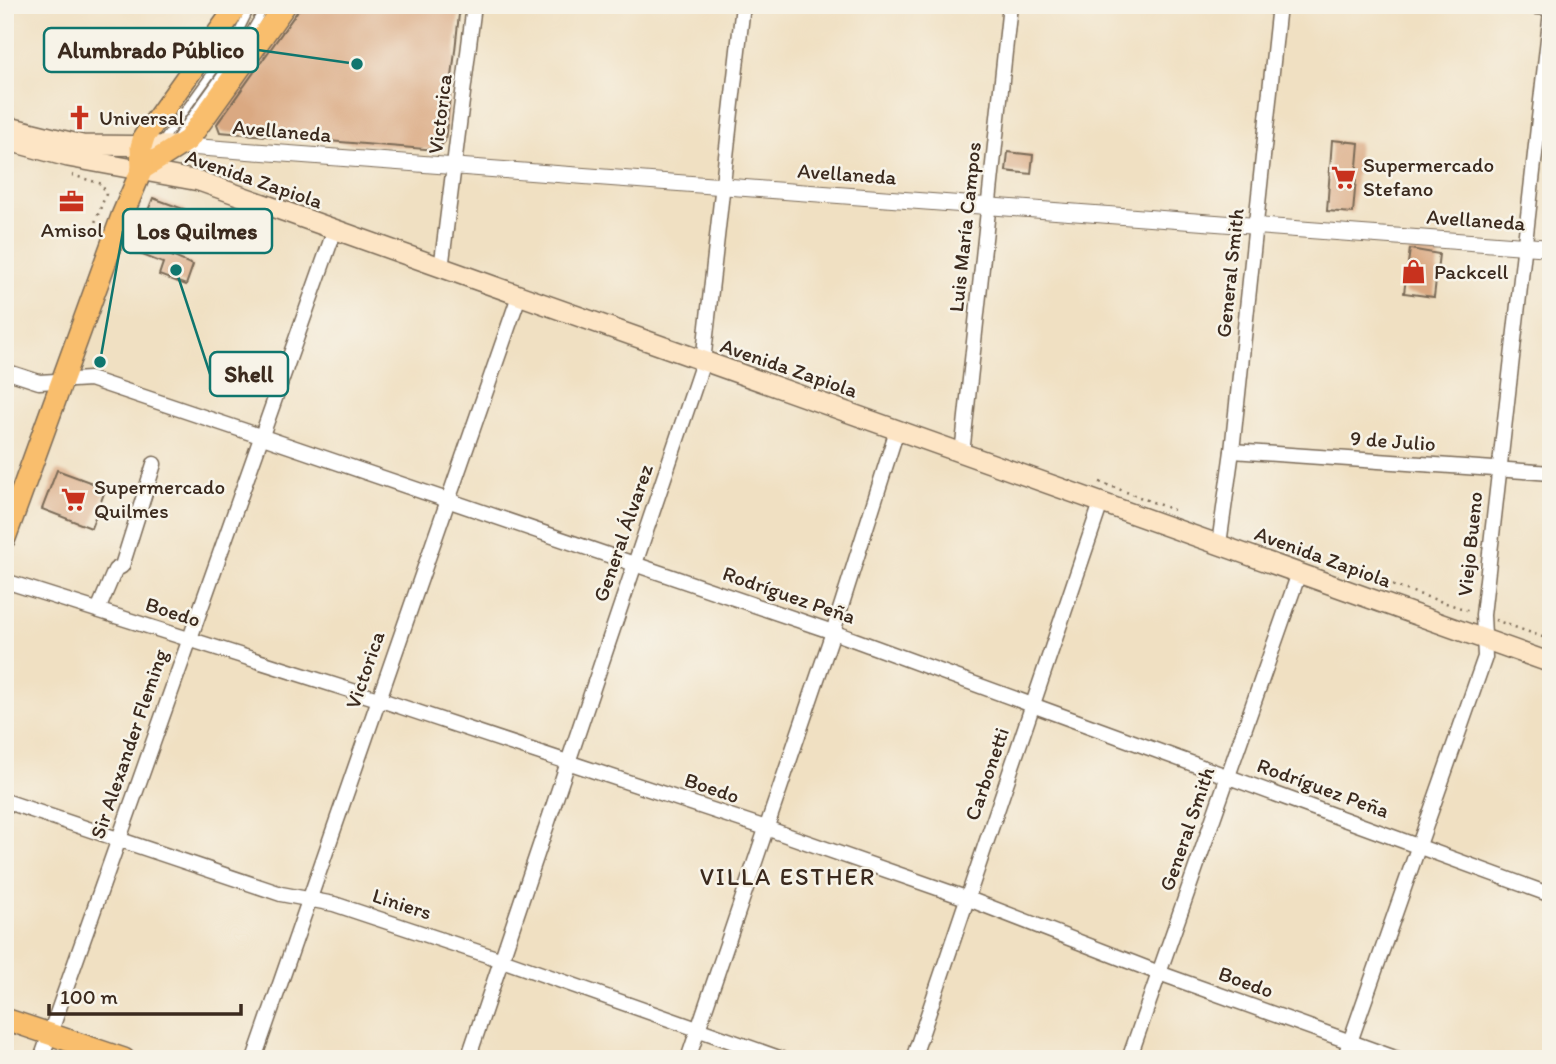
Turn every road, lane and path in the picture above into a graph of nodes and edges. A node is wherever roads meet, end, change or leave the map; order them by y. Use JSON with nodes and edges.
{"nodes":[{"id":1,"x":238,"y":5,"type":"edge"},
{"id":2,"x":252,"y":5,"type":"edge"},
{"id":3,"x":266,"y":5,"type":"edge"},
{"id":4,"x":285,"y":5,"type":"edge"},
{"id":5,"x":474,"y":5,"type":"edge"},
{"id":6,"x":743,"y":5,"type":"edge"},
{"id":7,"x":1010,"y":5,"type":"edge"},
{"id":8,"x":1279,"y":5,"type":"edge"},
{"id":9,"x":1513,"y":5,"type":"edge"},
{"id":10,"x":1551,"y":10,"type":"edge"},
{"id":11,"x":5,"y":127,"type":"edge"},
{"id":12,"x":5,"y":140,"type":"edge"},
{"id":13,"x":163,"y":146,"type":"junction"},
{"id":14,"x":455,"y":167,"type":"junction"},
{"id":15,"x":142,"y":169,"type":"junction"},
{"id":16,"x":66,"y":173,"type":"dead end"},
{"id":17,"x":723,"y":188,"type":"junction"},
{"id":18,"x":988,"y":206,"type":"junction"},
{"id":19,"x":94,"y":225,"type":"dead end"},
{"id":20,"x":1256,"y":226,"type":"junction"},
{"id":21,"x":334,"y":232,"type":"junction"},
{"id":22,"x":1524,"y":246,"type":"junction"},
{"id":23,"x":1551,"y":248,"type":"edge"},
{"id":24,"x":441,"y":269,"type":"junction"},
{"id":25,"x":519,"y":296,"type":"junction"},
{"id":26,"x":703,"y":362,"type":"junction"},
{"id":27,"x":5,"y":371,"type":"edge"},
{"id":28,"x":64,"y":381,"type":"junction"},
{"id":29,"x":897,"y":430,"type":"junction"},
{"id":30,"x":260,"y":436,"type":"junction"},
{"id":31,"x":1232,"y":451,"type":"junction"},
{"id":32,"x":962,"y":454,"type":"junction"},
{"id":33,"x":154,"y":464,"type":"dead end"},
{"id":34,"x":1499,"y":469,"type":"junction"},
{"id":35,"x":1551,"y":473,"type":"edge"},
{"id":36,"x":1100,"y":482,"type":"dead end"},
{"id":37,"x":445,"y":499,"type":"junction"},
{"id":38,"x":1101,"y":503,"type":"junction"},
{"id":39,"x":1184,"y":514,"type":"dead end"},
{"id":40,"x":5,"y":538,"type":"edge"},
{"id":41,"x":1263,"y":542,"type":"dead end"},
{"id":42,"x":1219,"y":544,"type":"junction"},
{"id":43,"x":635,"y":564,"type":"junction"},
{"id":44,"x":1299,"y":573,"type":"junction"},
{"id":45,"x":5,"y":580,"type":"edge"},
{"id":46,"x":98,"y":610,"type":"junction"},
{"id":47,"x":1483,"y":615,"type":"junction"},
{"id":48,"x":833,"y":632,"type":"junction"},
{"id":49,"x":188,"y":638,"type":"junction"},
{"id":50,"x":1485,"y":639,"type":"junction"},
{"id":51,"x":1551,"y":640,"type":"edge"},
{"id":52,"x":1551,"y":663,"type":"edge"},
{"id":53,"x":378,"y":699,"type":"junction"},
{"id":54,"x":1033,"y":704,"type":"junction"},
{"id":55,"x":567,"y":761,"type":"junction"},
{"id":56,"x":1227,"y":775,"type":"junction"},
{"id":57,"x":5,"y":801,"type":"edge"},
{"id":58,"x":766,"y":828,"type":"junction"},
{"id":59,"x":118,"y":838,"type":"junction"},
{"id":60,"x":1420,"y":845,"type":"junction"},
{"id":61,"x":1551,"y":895,"type":"edge"},
{"id":62,"x":966,"y":898,"type":"junction"},
{"id":63,"x":308,"y":899,"type":"junction"},
{"id":64,"x":502,"y":960,"type":"junction"},
{"id":65,"x":1159,"y":973,"type":"junction"},
{"id":66,"x":5,"y":1019,"type":"edge"},
{"id":67,"x":698,"y":1028,"type":"junction"},
{"id":68,"x":5,"y":1034,"type":"edge"},
{"id":69,"x":1350,"y":1042,"type":"junction"},
{"id":70,"x":46,"y":1046,"type":"edge"},
{"id":71,"x":80,"y":1059,"type":"edge"},
{"id":72,"x":124,"y":1059,"type":"edge"},
{"id":73,"x":254,"y":1059,"type":"edge"},
{"id":74,"x":468,"y":1059,"type":"edge"},
{"id":75,"x":688,"y":1059,"type":"edge"},
{"id":76,"x":782,"y":1059,"type":"edge"},
{"id":77,"x":913,"y":1059,"type":"edge"},
{"id":78,"x":1129,"y":1059,"type":"edge"},
{"id":79,"x":1344,"y":1059,"type":"edge"},
{"id":80,"x":1398,"y":1059,"type":"edge"}],
"edges":[{"from":1,"to":13,"type":"main road"},
{"from":2,"to":13,"type":"lane"},
{"from":3,"to":13,"type":"lane"},
{"from":4,"to":13,"type":"main road"},
{"from":5,"to":14,"type":"street","name":"Victorica"},
{"from":6,"to":17,"type":"street","name":"General Álvarez"},
{"from":7,"to":18,"type":"street","name":"Luis María Campos"},
{"from":8,"to":20,"type":"street","name":"General Smith"},
{"from":9,"to":10,"type":"street"},
{"from":10,"to":22,"type":"street","name":"Viejo Bueno"},
{"from":11,"to":13,"type":"main road"},
{"from":12,"to":15,"type":"main road","name":"Avenida Zapiola"},
{"from":13,"to":14,"type":"street","name":"Avellaneda"},
{"from":13,"to":15,"type":"main road"},
{"from":13,"to":15,"type":"main road"},
{"from":14,"to":17,"type":"street","name":"Avellaneda"},
{"from":14,"to":24,"type":"street","name":"Victorica"},
{"from":15,"to":21,"type":"main road","name":"Avenida Zapiola"},
{"from":15,"to":28,"type":"main road"},
{"from":16,"to":19,"type":"path"},
{"from":17,"to":18,"type":"street","name":"Avellaneda"},
{"from":17,"to":26,"type":"street","name":"General Álvarez"},
{"from":18,"to":20,"type":"street","name":"Avellaneda"},
{"from":18,"to":32,"type":"street","name":"Luis María Campos"},
{"from":20,"to":22,"type":"street","name":"Avellaneda"},
{"from":20,"to":31,"type":"street","name":"General Smith"},
{"from":21,"to":24,"type":"main road","name":"Avenida Zapiola"},
{"from":21,"to":30,"type":"street","name":"Sir Alexander Fleming"},
{"from":22,"to":23,"type":"street","name":"Avellaneda"},
{"from":22,"to":34,"type":"street","name":"Viejo Bueno"},
{"from":24,"to":25,"type":"main road","name":"Avenida Zapiola"},
{"from":25,"to":26,"type":"main road","name":"Avenida Zapiola"},
{"from":25,"to":37,"type":"street","name":"Victorica"},
{"from":26,"to":29,"type":"main road","name":"Avenida Zapiola"},
{"from":26,"to":43,"type":"street","name":"General Álvarez"},
{"from":27,"to":28,"type":"street","name":"Rodríguez Peña"},
{"from":28,"to":30,"type":"street","name":"Rodríguez Peña"},
{"from":28,"to":40,"type":"main road"},
{"from":29,"to":32,"type":"main road","name":"Avenida Zapiola"},
{"from":29,"to":48,"type":"street"},
{"from":30,"to":37,"type":"street","name":"Rodríguez Peña"},
{"from":30,"to":49,"type":"street","name":"Sir Alexander Fleming"},
{"from":31,"to":34,"type":"street","name":"9 de Julio"},
{"from":31,"to":42,"type":"street","name":"General Smith"},
{"from":32,"to":38,"type":"main road","name":"Avenida Zapiola"},
{"from":33,"to":46,"type":"street"},
{"from":34,"to":35,"type":"street","name":"9 de Julio"},
{"from":34,"to":47,"type":"street","name":"Viejo Bueno"},
{"from":36,"to":39,"type":"path"},
{"from":37,"to":43,"type":"street","name":"Rodríguez Peña"},
{"from":37,"to":53,"type":"street","name":"Victorica"},
{"from":38,"to":42,"type":"main road","name":"Avenida Zapiola"},
{"from":38,"to":54,"type":"street","name":"Carbonetti"},
{"from":41,"to":47,"type":"path"},
{"from":42,"to":44,"type":"main road","name":"Avenida Zapiola"},
{"from":43,"to":48,"type":"street","name":"Rodríguez Peña"},
{"from":43,"to":55,"type":"street","name":"General Álvarez"},
{"from":44,"to":50,"type":"main road","name":"Avenida Zapiola"},
{"from":44,"to":56,"type":"street","name":"General Smith"},
{"from":45,"to":46,"type":"street","name":"Boedo"},
{"from":46,"to":49,"type":"street","name":"Boedo"},
{"from":47,"to":50,"type":"street","name":"Viejo Bueno"},
{"from":47,"to":51,"type":"path"},
{"from":48,"to":54,"type":"street","name":"Rodríguez Peña"},
{"from":48,"to":58,"type":"street"},
{"from":49,"to":53,"type":"street","name":"Boedo"},
{"from":49,"to":59,"type":"street","name":"Sir Alexander Fleming"},
{"from":50,"to":52,"type":"main road","name":"Avenida Zapiola"},
{"from":50,"to":60,"type":"street","name":"Viejo Bueno"},
{"from":53,"to":55,"type":"street","name":"Boedo"},
{"from":53,"to":63,"type":"street","name":"Victorica"},
{"from":54,"to":56,"type":"street","name":"Rodríguez Peña"},
{"from":54,"to":62,"type":"street","name":"Carbonetti"},
{"from":55,"to":58,"type":"street","name":"Boedo"},
{"from":55,"to":64,"type":"street","name":"General Álvarez"},
{"from":56,"to":60,"type":"street","name":"Rodríguez Peña"},
{"from":56,"to":65,"type":"street","name":"General Smith"},
{"from":57,"to":59,"type":"street","name":"Liniers"},
{"from":58,"to":62,"type":"street","name":"Boedo"},
{"from":58,"to":67,"type":"street"},
{"from":59,"to":63,"type":"street","name":"Liniers"},
{"from":59,"to":70,"type":"street","name":"Sir Alexander Fleming"},
{"from":60,"to":61,"type":"street","name":"Rodríguez Peña"},
{"from":60,"to":69,"type":"street","name":"Viejo Bueno"},
{"from":62,"to":65,"type":"street","name":"Boedo"},
{"from":62,"to":77,"type":"street","name":"Carbonetti"},
{"from":63,"to":64,"type":"street","name":"Liniers"},
{"from":63,"to":73,"type":"street","name":"Victorica"},
{"from":64,"to":67,"type":"street","name":"Liniers"},
{"from":64,"to":74,"type":"street","name":"General Álvarez"},
{"from":65,"to":69,"type":"street","name":"Boedo"},
{"from":65,"to":78,"type":"street","name":"General Smith"},
{"from":66,"to":70,"type":"main road"},
{"from":67,"to":75,"type":"street"},
{"from":67,"to":76,"type":"street","name":"Liniers"},
{"from":68,"to":70,"type":"main road"},
{"from":69,"to":79,"type":"street","name":"Viejo Bueno"},
{"from":69,"to":80,"type":"street","name":"Boedo"},
{"from":70,"to":71,"type":"main road"},
{"from":70,"to":72,"type":"main road"}]}
